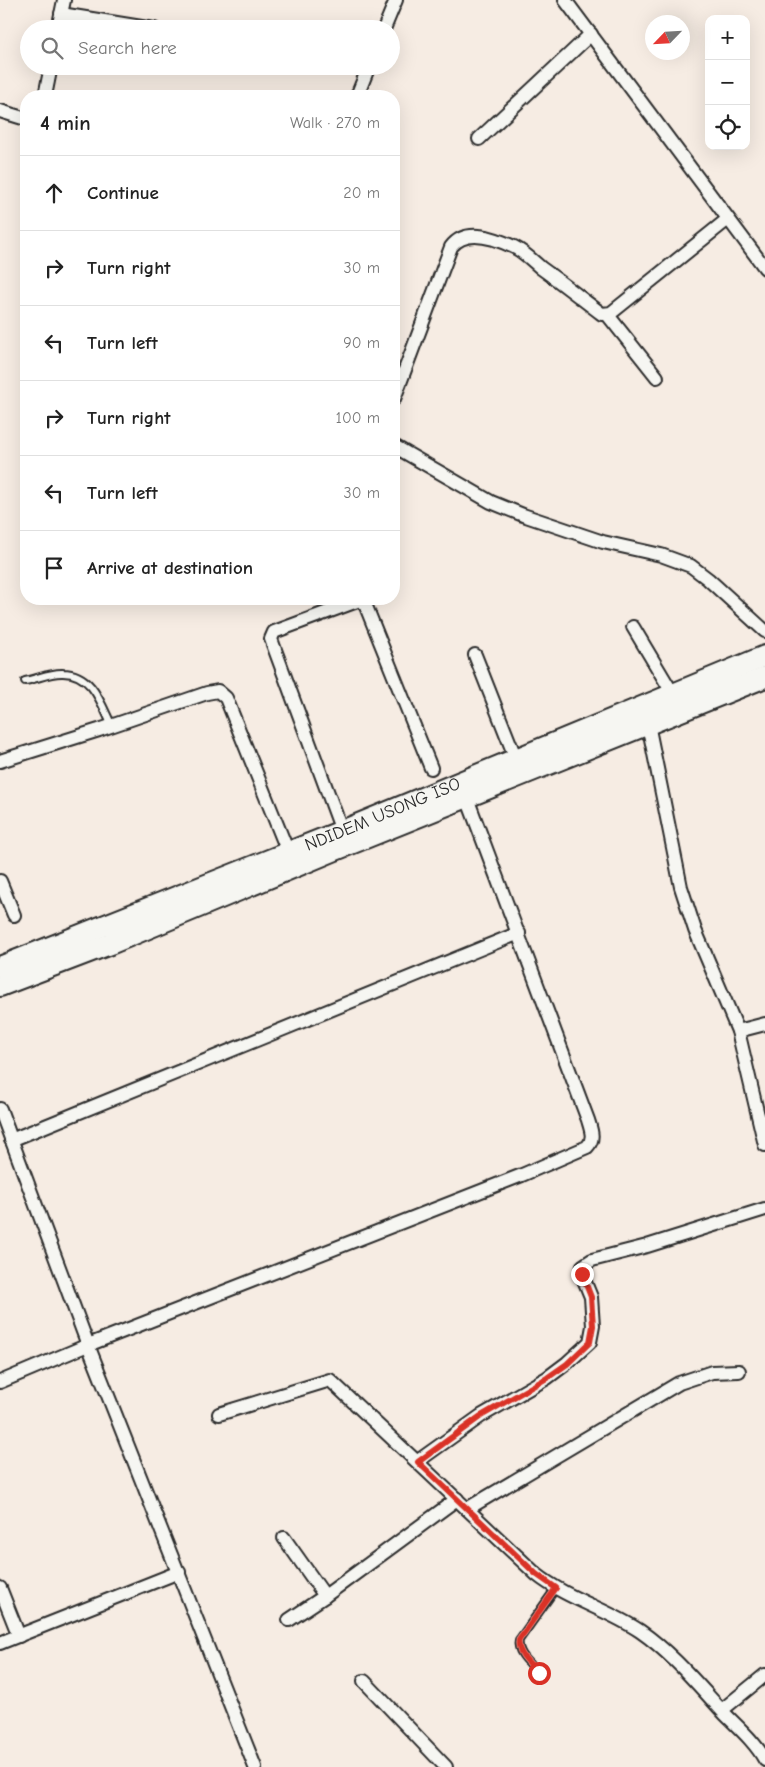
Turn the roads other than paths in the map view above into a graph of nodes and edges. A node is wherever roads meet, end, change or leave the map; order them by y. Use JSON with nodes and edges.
{"nodes":[{"id":1,"x":64,"y":0,"type":"edge"},
{"id":2,"x":396,"y":0,"type":"edge"},
{"id":3,"x":565,"y":0,"type":"edge"},
{"id":4,"x":61,"y":14,"type":"junction"},
{"id":5,"x":60,"y":20,"type":"edge"},
{"id":6,"x":98,"y":20,"type":"edge"},
{"id":7,"x":388,"y":20,"type":"edge"},
{"id":8,"x":591,"y":34,"type":"junction"},
{"id":9,"x":49,"y":75,"type":"edge"},
{"id":10,"x":365,"y":75,"type":"edge"},
{"id":11,"x":46,"y":90,"type":"edge"},
{"id":12,"x":359,"y":90,"type":"edge"},
{"id":13,"x":0,"y":111,"type":"edge"},
{"id":14,"x":20,"y":118,"type":"edge"},
{"id":15,"x":479,"y":139,"type":"dead end"},
{"id":16,"x":728,"y":219,"type":"junction"},
{"id":17,"x":765,"y":268,"type":"edge"},
{"id":18,"x":607,"y":314,"type":"junction"},
{"id":19,"x":657,"y":377,"type":"dead end"},
{"id":20,"x":400,"y":383,"type":"edge"},
{"id":21,"x":400,"y":449,"type":"edge"},
{"id":22,"x":347,"y":605,"type":"edge"},
{"id":23,"x":365,"y":605,"type":"edge"},
{"id":24,"x":633,"y":627,"type":"dead end"},
{"id":25,"x":765,"y":631,"type":"edge"},
{"id":26,"x":475,"y":655,"type":"dead end"},
{"id":27,"x":765,"y":656,"type":"edge"},
{"id":28,"x":765,"y":677,"type":"edge"},
{"id":29,"x":25,"y":682,"type":"dead end"},
{"id":30,"x":673,"y":694,"type":"junction"},
{"id":31,"x":648,"y":724,"type":"junction"},
{"id":32,"x":112,"y":726,"type":"junction"},
{"id":33,"x":516,"y":759,"type":"junction"},
{"id":34,"x":0,"y":761,"type":"edge"},
{"id":35,"x":431,"y":768,"type":"dead end"},
{"id":36,"x":467,"y":798,"type":"junction"},
{"id":37,"x":342,"y":831,"type":"junction"},
{"id":38,"x":288,"y":852,"type":"junction"},
{"id":39,"x":0,"y":881,"type":"edge"},
{"id":40,"x":14,"y":915,"type":"dead end"},
{"id":41,"x":519,"y":933,"type":"junction"},
{"id":42,"x":0,"y":967,"type":"edge"},
{"id":43,"x":0,"y":986,"type":"edge"},
{"id":44,"x":765,"y":1024,"type":"edge"},
{"id":45,"x":738,"y":1030,"type":"junction"},
{"id":46,"x":0,"y":1109,"type":"edge"},
{"id":47,"x":11,"y":1140,"type":"junction"},
{"id":48,"x":765,"y":1145,"type":"edge"},
{"id":49,"x":765,"y":1209,"type":"edge"},
{"id":50,"x":88,"y":1345,"type":"junction"},
{"id":51,"x":739,"y":1371,"type":"dead end"},
{"id":52,"x":0,"y":1382,"type":"edge"},
{"id":53,"x":219,"y":1414,"type":"dead end"},
{"id":54,"x":418,"y":1462,"type":"junction"},
{"id":55,"x":457,"y":1499,"type":"junction"},
{"id":56,"x":467,"y":1508,"type":"junction"},
{"id":57,"x":284,"y":1538,"type":"dead end"},
{"id":58,"x":178,"y":1572,"type":"junction"},
{"id":59,"x":0,"y":1588,"type":"edge"},
{"id":60,"x":556,"y":1588,"type":"junction"},
{"id":61,"x":325,"y":1596,"type":"junction"},
{"id":62,"x":289,"y":1620,"type":"dead end"},
{"id":63,"x":18,"y":1636,"type":"junction"},
{"id":64,"x":0,"y":1643,"type":"edge"},
{"id":65,"x":539,"y":1673,"type":"dead end"},
{"id":66,"x":765,"y":1675,"type":"edge"},
{"id":67,"x":364,"y":1681,"type":"dead end"},
{"id":68,"x":722,"y":1710,"type":"junction"},
{"id":69,"x":765,"y":1760,"type":"edge"},
{"id":70,"x":255,"y":1767,"type":"edge"},
{"id":71,"x":446,"y":1767,"type":"edge"}],
"edges":[{"from":1,"to":4,"type":"street"},
{"from":2,"to":7,"type":"street"},
{"from":3,"to":8,"type":"street"},
{"from":4,"to":5,"type":"street"},
{"from":4,"to":6,"type":"street"},
{"from":8,"to":15,"type":"street"},
{"from":8,"to":16,"type":"street"},
{"from":9,"to":11,"type":"street"},
{"from":10,"to":12,"type":"street"},
{"from":13,"to":14,"type":"street"},
{"from":16,"to":17,"type":"street"},
{"from":16,"to":18,"type":"street"},
{"from":18,"to":19,"type":"street"},
{"from":18,"to":20,"type":"street"},
{"from":21,"to":25,"type":"street"},
{"from":22,"to":37,"type":"street"},
{"from":23,"to":35,"type":"street"},
{"from":24,"to":30,"type":"street"},
{"from":26,"to":33,"type":"street"},
{"from":27,"to":30,"type":"highway","name":"NDIDEM USONG ISO"},
{"from":28,"to":31,"type":"highway","name":"NDIDEM USONG ISO"},
{"from":29,"to":32,"type":"lane"},
{"from":30,"to":33,"type":"highway","name":"NDIDEM USONG ISO"},
{"from":31,"to":36,"type":"highway","name":"NDIDEM USONG ISO"},
{"from":31,"to":45,"type":"street"},
{"from":32,"to":34,"type":"street"},
{"from":32,"to":38,"type":"street"},
{"from":33,"to":37,"type":"highway","name":"NDIDEM USONG ISO"},
{"from":36,"to":41,"type":"street"},
{"from":36,"to":43,"type":"highway","name":"NDIDEM USONG ISO"},
{"from":37,"to":38,"type":"highway","name":"NDIDEM USONG ISO"},
{"from":38,"to":42,"type":"highway","name":"NDIDEM USONG ISO"},
{"from":39,"to":40,"type":"street"},
{"from":41,"to":47,"type":"street"},
{"from":41,"to":50,"type":"street"},
{"from":44,"to":45,"type":"street"},
{"from":45,"to":48,"type":"street"},
{"from":46,"to":47,"type":"street"},
{"from":47,"to":50,"type":"street"},
{"from":49,"to":54,"type":"street"},
{"from":50,"to":52,"type":"street"},
{"from":50,"to":58,"type":"street"},
{"from":51,"to":56,"type":"street"},
{"from":53,"to":54,"type":"street"},
{"from":54,"to":55,"type":"street"},
{"from":55,"to":56,"type":"street"},
{"from":55,"to":61,"type":"street"},
{"from":56,"to":60,"type":"street"},
{"from":57,"to":61,"type":"street"},
{"from":58,"to":63,"type":"street"},
{"from":58,"to":70,"type":"street"},
{"from":59,"to":63,"type":"street"},
{"from":60,"to":65,"type":"lane"},
{"from":60,"to":68,"type":"street"},
{"from":61,"to":62,"type":"street"},
{"from":63,"to":64,"type":"street"},
{"from":66,"to":68,"type":"street"},
{"from":67,"to":71,"type":"street"},
{"from":68,"to":69,"type":"street"}]}
